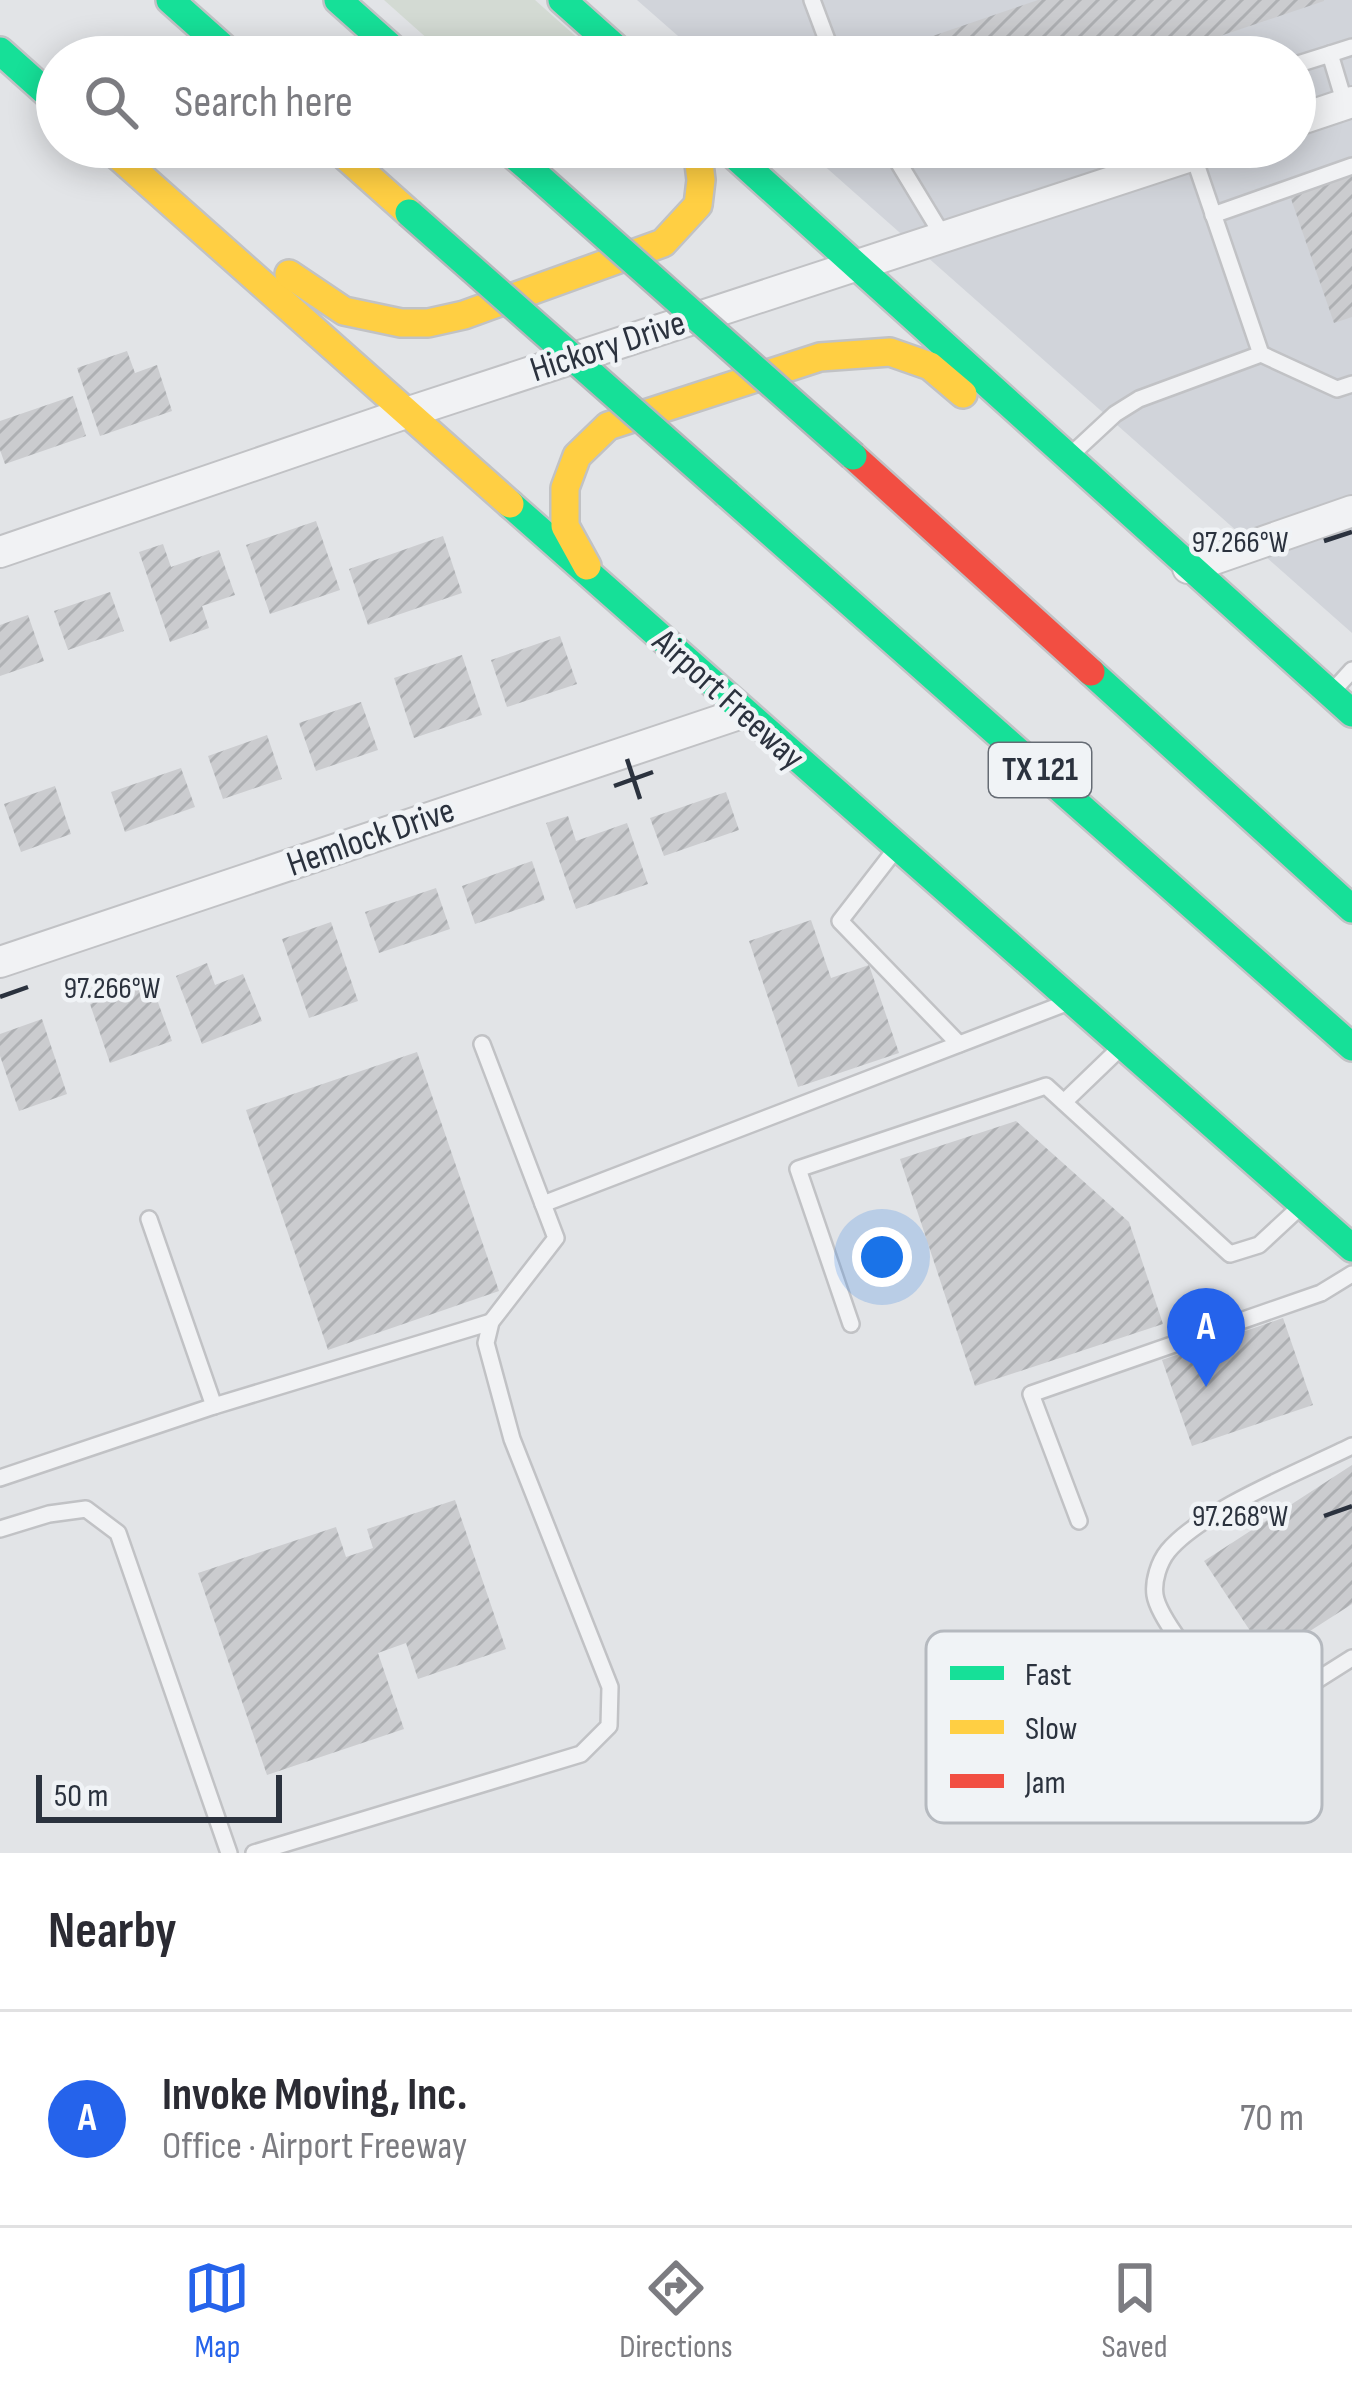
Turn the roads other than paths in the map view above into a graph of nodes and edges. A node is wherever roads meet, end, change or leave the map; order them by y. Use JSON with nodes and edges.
{"nodes":[{"id":1,"x":170,"y":0,"type":"edge"},
{"id":2,"x":338,"y":0,"type":"edge"},
{"id":3,"x":562,"y":0,"type":"edge"},
{"id":4,"x":812,"y":0,"type":"edge"},
{"id":5,"x":210,"y":36,"type":"edge"},
{"id":6,"x":378,"y":36,"type":"edge"},
{"id":7,"x":602,"y":36,"type":"edge"},
{"id":8,"x":827,"y":36,"type":"edge"},
{"id":9,"x":1352,"y":47,"type":"edge"},
{"id":10,"x":0,"y":51,"type":"edge"},
{"id":11,"x":1330,"y":54,"type":"junction"},
{"id":12,"x":1316,"y":58,"type":"edge"},
{"id":13,"x":36,"y":83,"type":"edge"},
{"id":14,"x":1349,"y":103,"type":"edge"},
{"id":15,"x":1316,"y":114,"type":"edge"},
{"id":16,"x":1352,"y":166,"type":"edge"},
{"id":17,"x":133,"y":168,"type":"edge"},
{"id":18,"x":139,"y":168,"type":"edge"},
{"id":19,"x":359,"y":168,"type":"edge"},
{"id":20,"x":528,"y":168,"type":"edge"},
{"id":21,"x":700,"y":168,"type":"edge"},
{"id":22,"x":755,"y":168,"type":"edge"},
{"id":23,"x":902,"y":168,"type":"edge"},
{"id":24,"x":1142,"y":168,"type":"edge"},
{"id":25,"x":1193,"y":168,"type":"edge"},
{"id":26,"x":1213,"y":215,"type":"junction"},
{"id":27,"x":943,"y":236,"type":"junction"},
{"id":28,"x":855,"y":268,"type":"junction"},
{"id":29,"x":1261,"y":353,"type":"junction"},
{"id":30,"x":1352,"y":384,"type":"edge"},
{"id":31,"x":409,"y":412,"type":"junction"},
{"id":32,"x":1070,"y":455,"type":"junction"},
{"id":33,"x":1352,"y":511,"type":"edge"},
{"id":34,"x":0,"y":552,"type":"edge"},
{"id":35,"x":1188,"y":568,"type":"junction"},
{"id":36,"x":595,"y":582,"type":"junction"},
{"id":37,"x":1352,"y":670,"type":"edge"},
{"id":38,"x":1341,"y":704,"type":"edge"},
{"id":39,"x":742,"y":713,"type":"junction"},
{"id":40,"x":896,"y":848,"type":"junction"},
{"id":41,"x":1352,"y":909,"type":"edge"},
{"id":42,"x":0,"y":962,"type":"edge"},
{"id":43,"x":1069,"y":1002,"type":"junction"},
{"id":44,"x":482,"y":1044,"type":"dead end"},
{"id":45,"x":959,"y":1044,"type":"junction"},
{"id":46,"x":1352,"y":1047,"type":"edge"},
{"id":47,"x":1121,"y":1048,"type":"junction"},
{"id":48,"x":1064,"y":1102,"type":"junction"},
{"id":49,"x":543,"y":1204,"type":"junction"},
{"id":50,"x":1302,"y":1205,"type":"junction"},
{"id":51,"x":149,"y":1219,"type":"dead end"},
{"id":52,"x":1352,"y":1248,"type":"edge"},
{"id":53,"x":1352,"y":1274,"type":"edge"},
{"id":54,"x":491,"y":1322,"type":"junction"},
{"id":55,"x":851,"y":1324,"type":"dead end"},
{"id":56,"x":214,"y":1406,"type":"junction"},
{"id":57,"x":1352,"y":1446,"type":"edge"},
{"id":58,"x":0,"y":1478,"type":"edge"},
{"id":59,"x":1079,"y":1521,"type":"dead end"},
{"id":60,"x":0,"y":1529,"type":"edge"},
{"id":61,"x":1174,"y":1631,"type":"edge"},
{"id":62,"x":1352,"y":1658,"type":"edge"},
{"id":63,"x":1322,"y":1677,"type":"edge"},
{"id":64,"x":229,"y":1853,"type":"edge"},
{"id":65,"x":254,"y":1853,"type":"edge"}],
"edges":[{"from":1,"to":5,"type":"main road"},
{"from":2,"to":6,"type":"main road"},
{"from":3,"to":7,"type":"main road"},
{"from":4,"to":8,"type":"lane"},
{"from":9,"to":11,"type":"lane"},
{"from":10,"to":13,"type":"main road"},
{"from":11,"to":12,"type":"lane"},
{"from":11,"to":14,"type":"lane"},
{"from":14,"to":15,"type":"street"},
{"from":16,"to":26,"type":"lane"},
{"from":17,"to":31,"type":"main road","name":"Airport Freeway"},
{"from":18,"to":21,"type":"main road"},
{"from":19,"to":46,"type":"main road","number":"TX 121","bridge":true},
{"from":20,"to":41,"type":"main road","number":"TX 121","bridge":true},
{"from":22,"to":28,"type":"main road"},
{"from":23,"to":27,"type":"lane"},
{"from":24,"to":27,"type":"street","name":"Hickory Drive"},
{"from":25,"to":26,"type":"lane"},
{"from":26,"to":29,"type":"lane"},
{"from":27,"to":28,"type":"street","name":"Hickory Drive"},
{"from":28,"to":31,"type":"street","name":"Hickory Drive"},
{"from":28,"to":32,"type":"main road"},
{"from":29,"to":30,"type":"lane"},
{"from":29,"to":32,"type":"lane"},
{"from":31,"to":34,"type":"street","name":"Hickory Drive"},
{"from":31,"to":36,"type":"main road","name":"Airport Freeway"},
{"from":32,"to":35,"type":"main road"},
{"from":32,"to":36,"type":"main road"},
{"from":33,"to":35,"type":"street"},
{"from":35,"to":38,"type":"main road"},
{"from":36,"to":39,"type":"main road","name":"Airport Freeway"},
{"from":37,"to":38,"type":"lane"},
{"from":39,"to":40,"type":"main road","name":"Airport Freeway"},
{"from":39,"to":42,"type":"street","name":"Hemlock Drive"},
{"from":40,"to":43,"type":"main road","name":"Airport Freeway"},
{"from":40,"to":45,"type":"lane"},
{"from":43,"to":45,"type":"lane"},
{"from":43,"to":47,"type":"main road","name":"Airport Freeway"},
{"from":44,"to":49,"type":"lane"},
{"from":45,"to":49,"type":"lane"},
{"from":47,"to":48,"type":"lane"},
{"from":47,"to":50,"type":"main road","name":"Airport Freeway"},
{"from":48,"to":50,"type":"lane"},
{"from":48,"to":55,"type":"lane"},
{"from":49,"to":54,"type":"lane"},
{"from":50,"to":52,"type":"main road","name":"Airport Freeway"},
{"from":51,"to":56,"type":"lane"},
{"from":53,"to":59,"type":"lane"},
{"from":54,"to":56,"type":"lane"},
{"from":54,"to":65,"type":"lane"},
{"from":56,"to":58,"type":"lane"},
{"from":57,"to":61,"type":"lane"},
{"from":60,"to":64,"type":"lane"},
{"from":62,"to":63,"type":"lane"}]}
